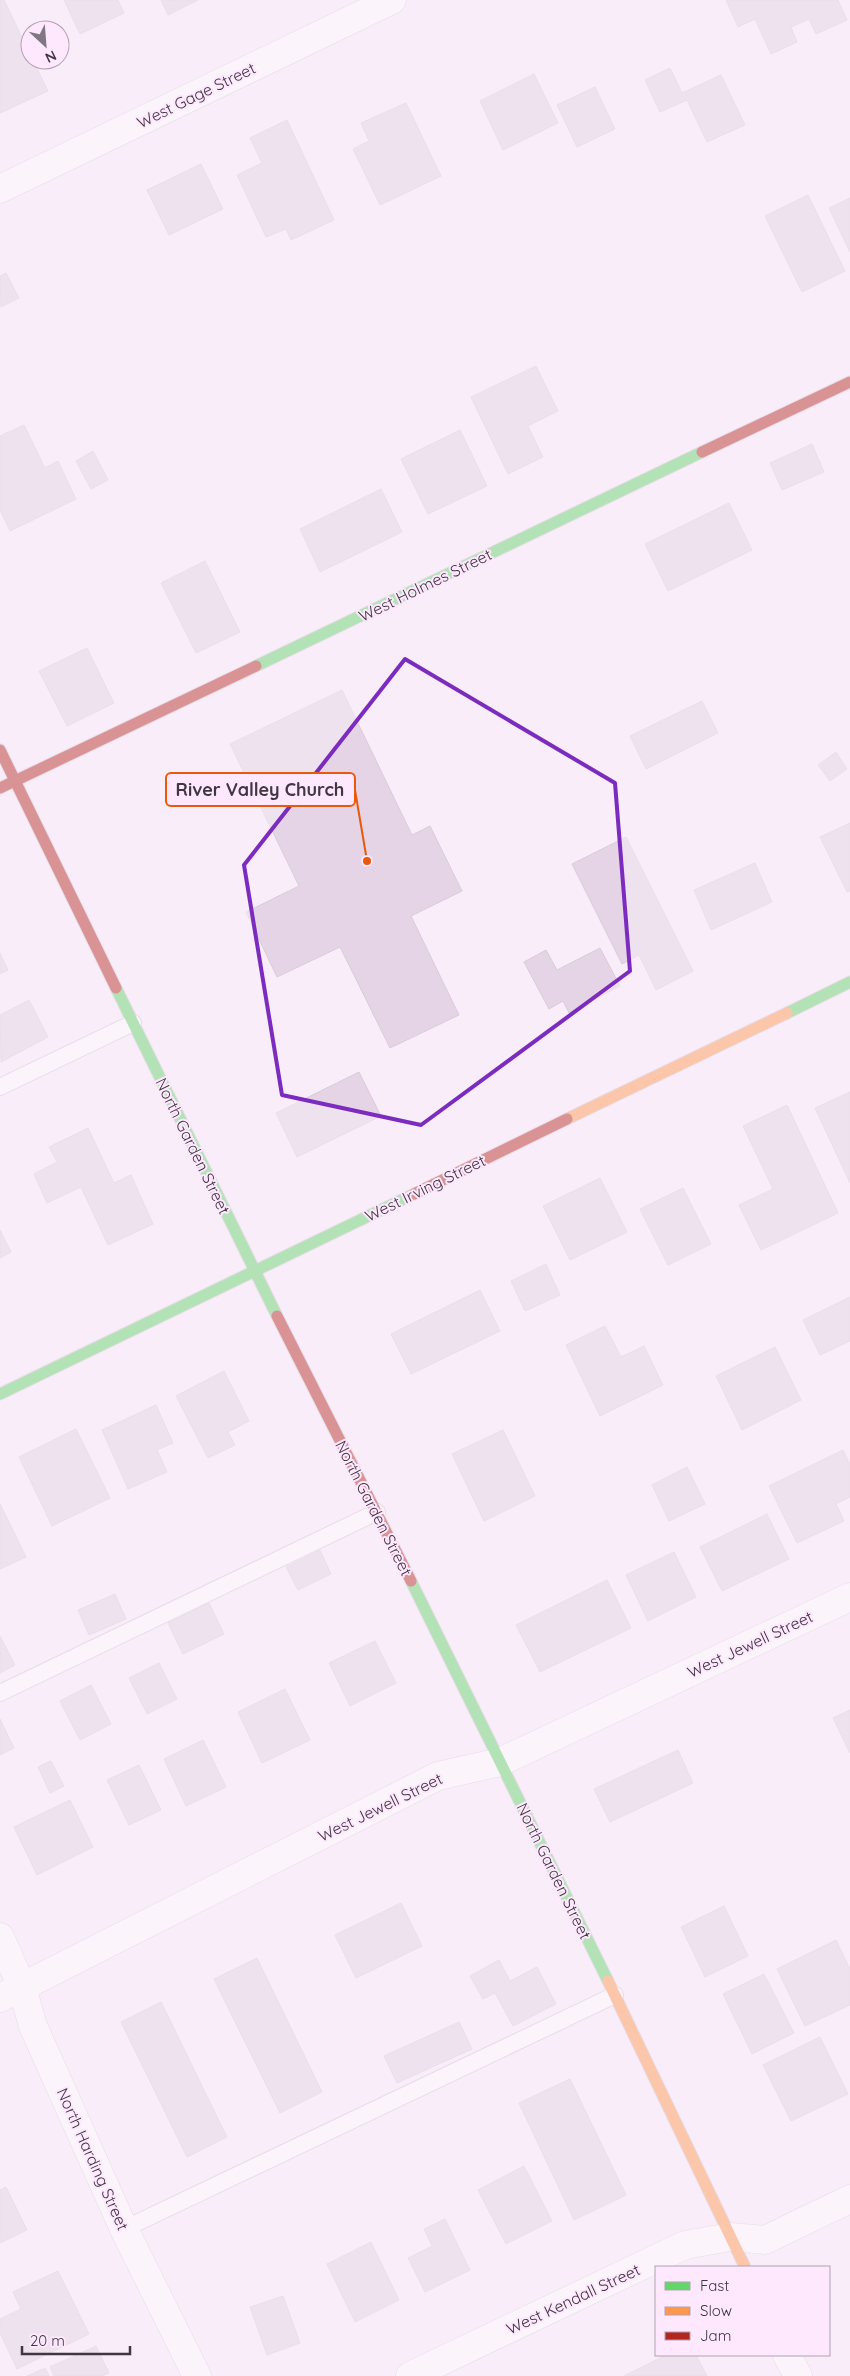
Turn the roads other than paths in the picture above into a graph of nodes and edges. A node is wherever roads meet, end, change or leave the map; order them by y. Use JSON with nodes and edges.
{"nodes":[{"id":1,"x":392,"y":0,"type":"edge"},
{"id":2,"x":0,"y":190,"type":"edge"},
{"id":3,"x":850,"y":382,"type":"edge"},
{"id":4,"x":0,"y":750,"type":"edge"},
{"id":5,"x":15,"y":781,"type":"junction"},
{"id":6,"x":0,"y":788,"type":"edge"},
{"id":7,"x":850,"y":982,"type":"edge"},
{"id":8,"x":132,"y":1023,"type":"junction"},
{"id":9,"x":0,"y":1087,"type":"edge"},
{"id":10,"x":254,"y":1271,"type":"junction"},
{"id":11,"x":0,"y":1394,"type":"edge"},
{"id":12,"x":377,"y":1512,"type":"junction"},
{"id":13,"x":850,"y":1596,"type":"edge"},
{"id":14,"x":0,"y":1693,"type":"edge"},
{"id":15,"x":500,"y":1762,"type":"junction"},
{"id":16,"x":0,"y":1937,"type":"edge"},
{"id":17,"x":11,"y":1992,"type":"edge"},
{"id":18,"x":616,"y":1995,"type":"junction"},
{"id":19,"x":850,"y":2199,"type":"edge"},
{"id":20,"x":124,"y":2230,"type":"junction"},
{"id":21,"x":730,"y":2237,"type":"junction"},
{"id":22,"x":744,"y":2266,"type":"edge"},
{"id":23,"x":788,"y":2356,"type":"edge"},
{"id":24,"x":197,"y":2376,"type":"edge"},
{"id":25,"x":410,"y":2376,"type":"edge"},
{"id":26,"x":798,"y":2376,"type":"edge"}],
"edges":[{"from":1,"to":2,"type":"street","name":"West Gage Street"},
{"from":3,"to":5,"type":"street","name":"West Holmes Street"},
{"from":4,"to":5,"type":"street","name":"North Garden Street"},
{"from":5,"to":6,"type":"street","name":"West Holmes Street"},
{"from":5,"to":8,"type":"street","name":"North Garden Street"},
{"from":7,"to":10,"type":"street","name":"West Irving Street"},
{"from":8,"to":9,"type":"lane"},
{"from":8,"to":10,"type":"street","name":"North Garden Street"},
{"from":10,"to":11,"type":"street","name":"West Irving Street"},
{"from":10,"to":12,"type":"street","name":"North Garden Street"},
{"from":12,"to":14,"type":"lane"},
{"from":12,"to":15,"type":"street","name":"North Garden Street"},
{"from":13,"to":15,"type":"street","name":"West Jewell Street"},
{"from":15,"to":17,"type":"street","name":"West Jewell Street"},
{"from":15,"to":18,"type":"street","name":"North Garden Street"},
{"from":16,"to":17,"type":"street","name":"North Harding Street"},
{"from":17,"to":20,"type":"street","name":"North Harding Street"},
{"from":18,"to":20,"type":"lane"},
{"from":18,"to":21,"type":"street","name":"North Garden Street"},
{"from":19,"to":21,"type":"street","name":"West Kendall Street"},
{"from":20,"to":24,"type":"street","name":"North Harding Street"},
{"from":21,"to":22,"type":"street","name":"North Garden Street"},
{"from":21,"to":25,"type":"street","name":"West Kendall Street"},
{"from":23,"to":26,"type":"street"}]}
